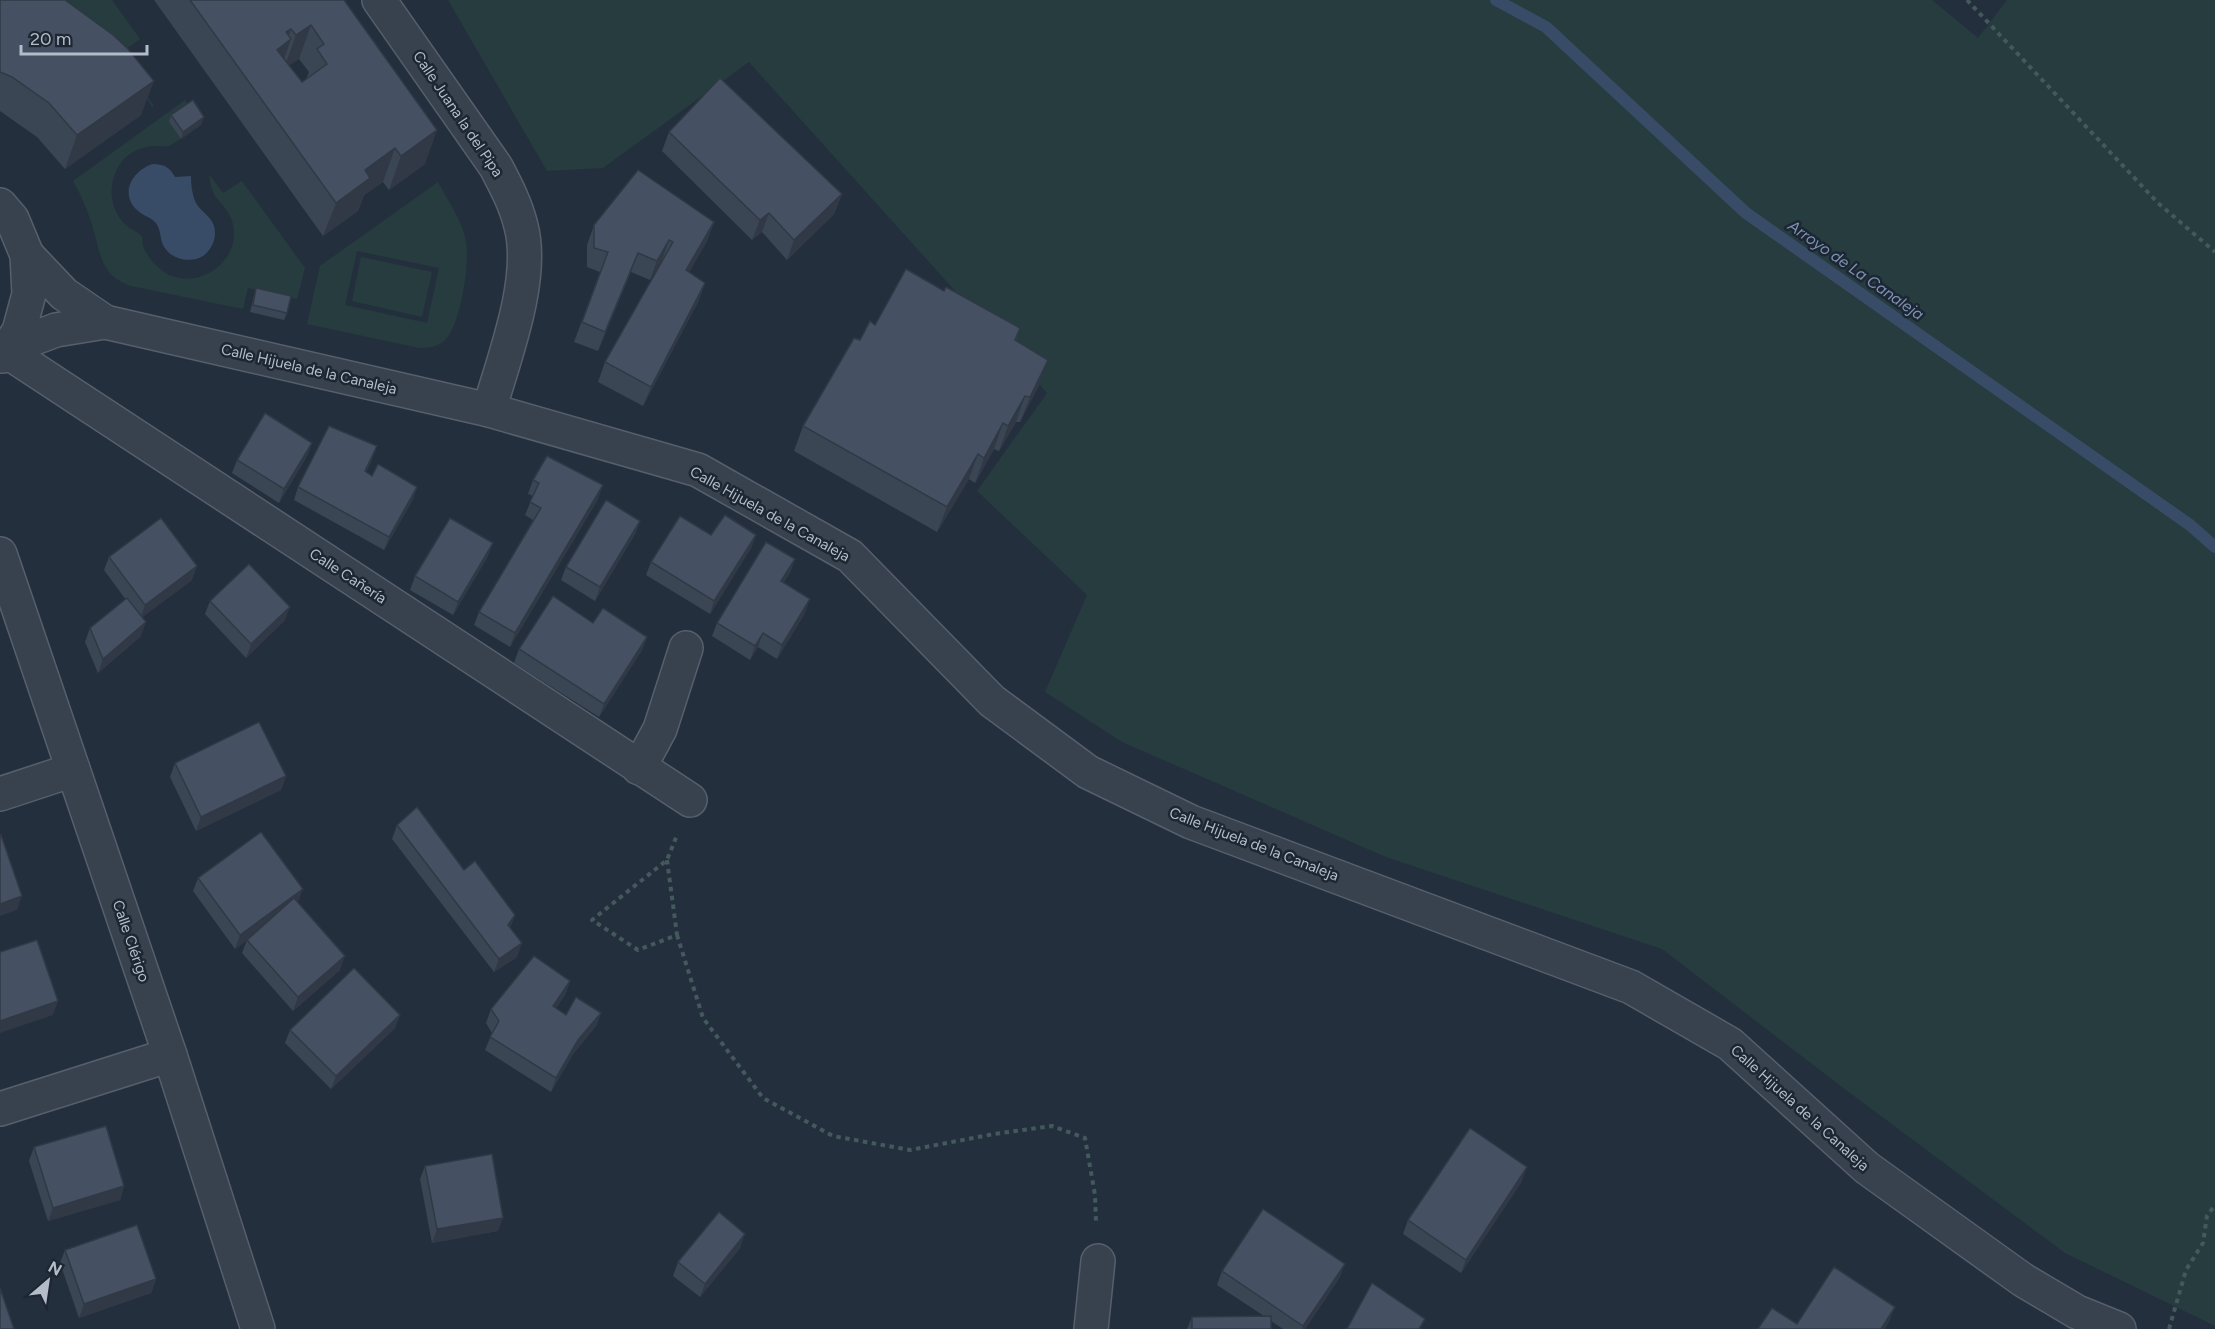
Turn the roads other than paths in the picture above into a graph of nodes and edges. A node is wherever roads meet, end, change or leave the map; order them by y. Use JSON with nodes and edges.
{"nodes":[{"id":1,"x":379,"y":0,"type":"edge"},
{"id":2,"x":0,"y":205,"type":"edge"},
{"id":3,"x":27,"y":255,"type":"junction"},
{"id":4,"x":105,"y":322,"type":"junction"},
{"id":5,"x":5,"y":353,"type":"edge"},
{"id":6,"x":489,"y":410,"type":"junction"},
{"id":7,"x":0,"y":554,"type":"edge"},
{"id":8,"x":686,"y":648,"type":"dead end"},
{"id":9,"x":639,"y":768,"type":"junction"},
{"id":10,"x":73,"y":770,"type":"junction"},
{"id":11,"x":0,"y":794,"type":"edge"},
{"id":12,"x":690,"y":800,"type":"road end"},
{"id":13,"x":170,"y":1055,"type":"junction"},
{"id":14,"x":0,"y":1109,"type":"edge"},
{"id":15,"x":1098,"y":1260,"type":"road end"},
{"id":16,"x":258,"y":1329,"type":"edge"},
{"id":17,"x":1091,"y":1329,"type":"edge"},
{"id":18,"x":2119,"y":1329,"type":"edge"}],
"edges":[{"from":1,"to":6,"type":"street","name":"Calle Juana la del Pipa"},
{"from":2,"to":3,"type":"street","name":"Calle Hijuela de la Canaleja"},
{"from":3,"to":4,"type":"street","name":"Calle Hijuela de la Canaleja"},
{"from":3,"to":5,"type":"street","name":"Calle Hijuela de la Canaleja"},
{"from":4,"to":5,"type":"street","name":"Calle Hijuela de la Canaleja"},
{"from":4,"to":6,"type":"street","name":"Calle Hijuela de la Canaleja"},
{"from":5,"to":9,"type":"street","name":"Calle Cañería"},
{"from":6,"to":18,"type":"street","name":"Calle Hijuela de la Canaleja"},
{"from":7,"to":10,"type":"street","name":"Calle Clérigo"},
{"from":8,"to":9,"type":"street"},
{"from":9,"to":12,"type":"street","name":"Calle Cañería"},
{"from":10,"to":11,"type":"street"},
{"from":10,"to":13,"type":"street","name":"Calle Clérigo"},
{"from":13,"to":14,"type":"street"},
{"from":13,"to":16,"type":"street","name":"Calle Clérigo"},
{"from":15,"to":17,"type":"street"}]}
